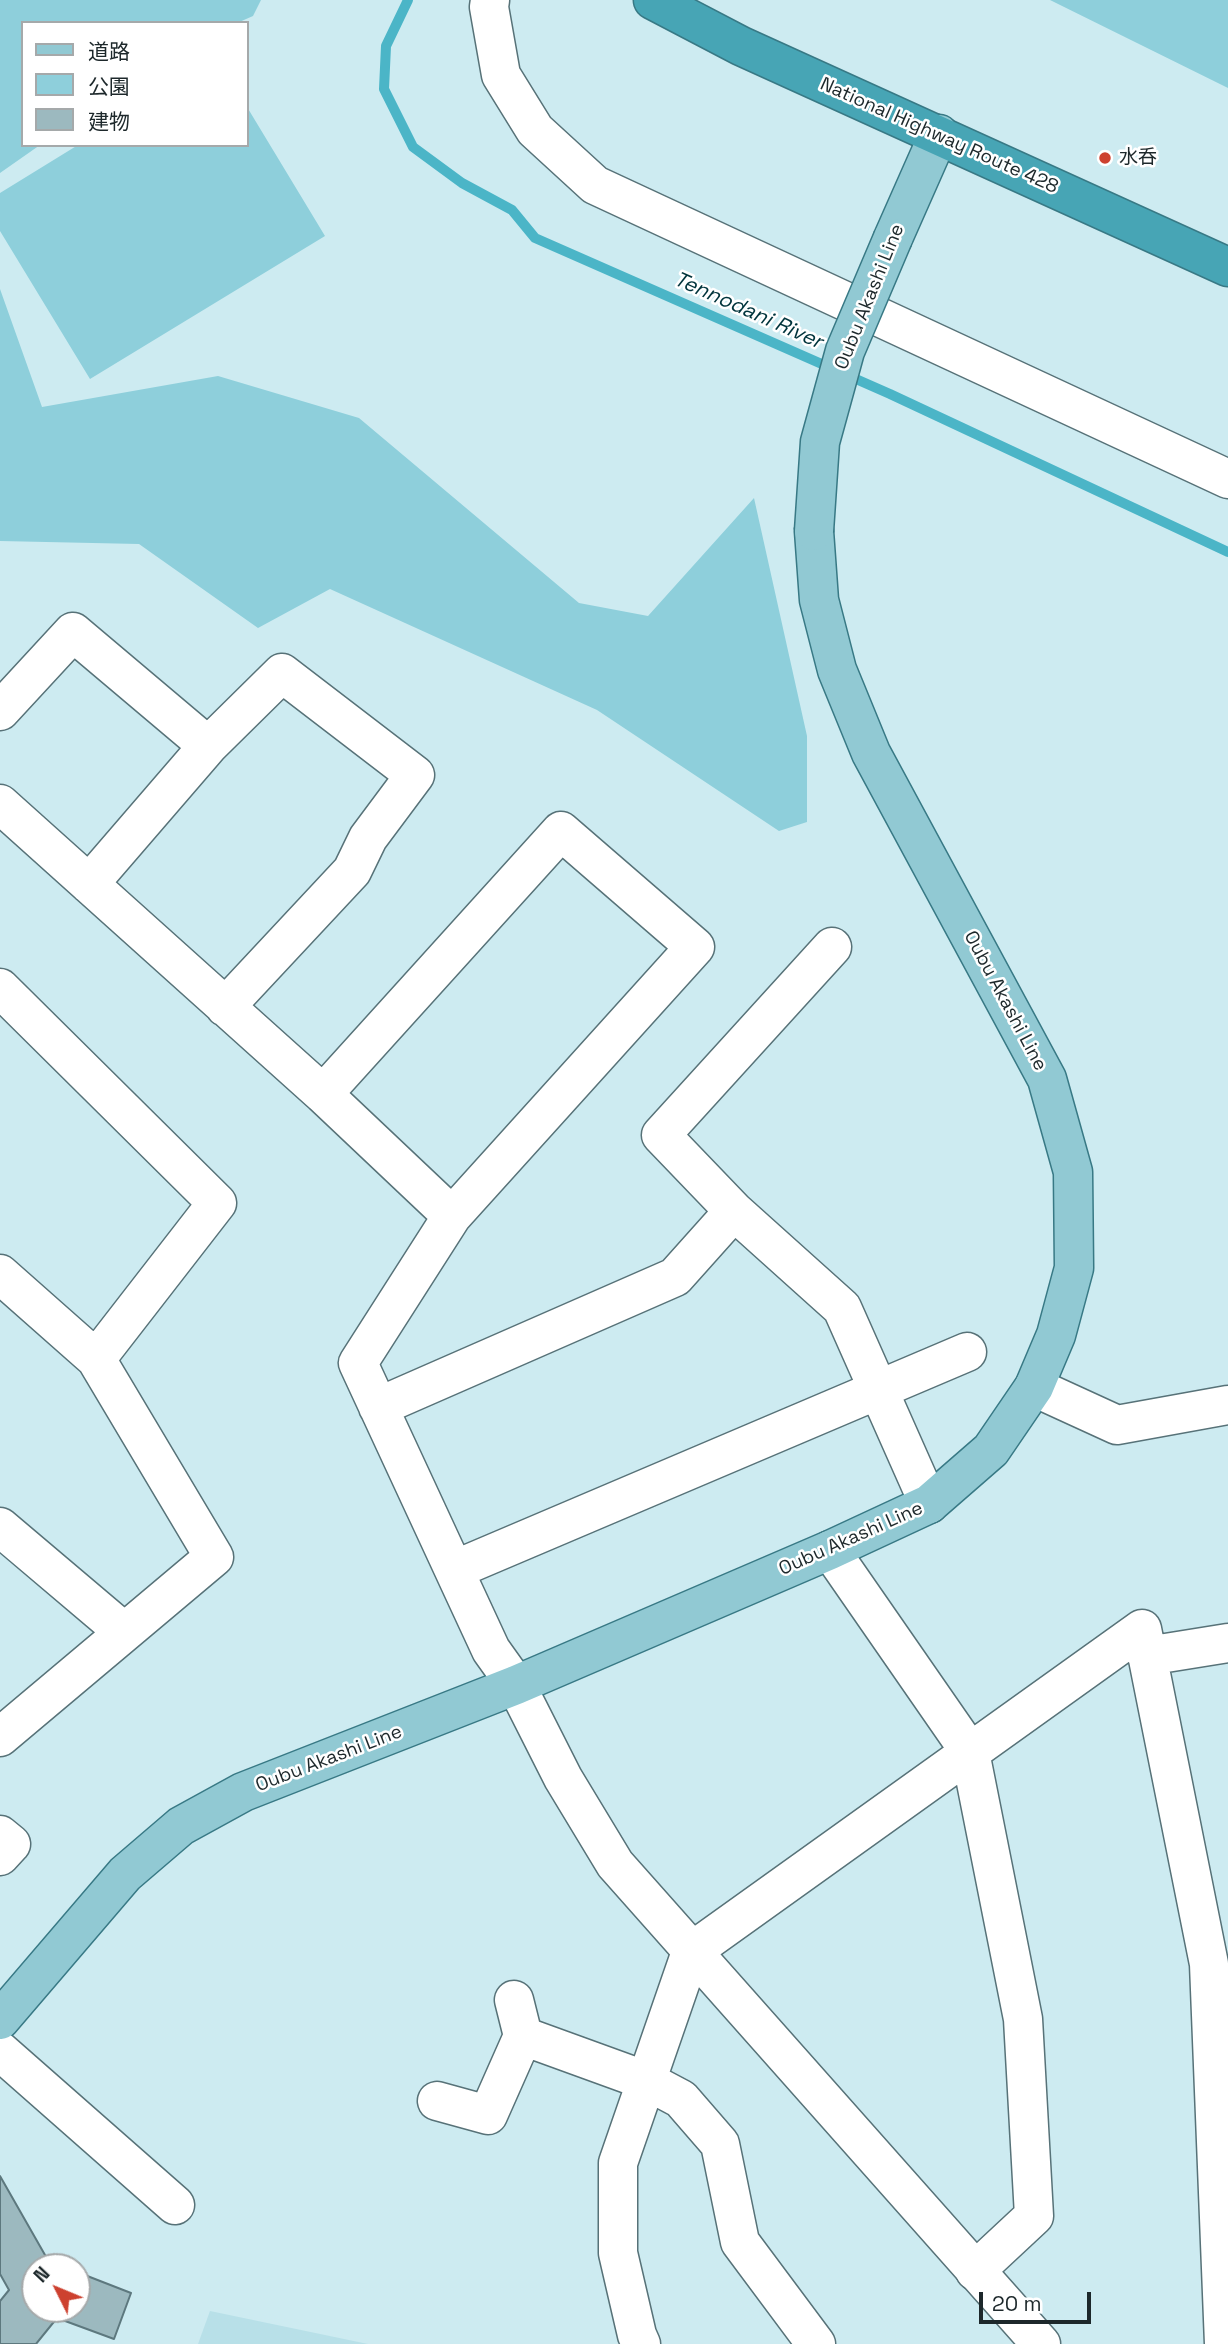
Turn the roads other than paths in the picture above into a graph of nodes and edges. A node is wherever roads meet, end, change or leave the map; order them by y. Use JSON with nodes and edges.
{"nodes":[{"id":1,"x":490,"y":0,"type":"edge"},
{"id":2,"x":653,"y":0,"type":"edge"},
{"id":3,"x":939,"y":134,"type":"junction"},
{"id":4,"x":1228,"y":267,"type":"edge"},
{"id":5,"x":1228,"y":479,"type":"edge"},
{"id":6,"x":0,"y":711,"type":"edge"},
{"id":7,"x":208,"y":746,"type":"junction"},
{"id":8,"x":0,"y":804,"type":"edge"},
{"id":9,"x":89,"y":884,"type":"junction"},
{"id":10,"x":832,"y":947,"type":"dead end"},
{"id":11,"x":0,"y":988,"type":"edge"},
{"id":12,"x":225,"y":1007,"type":"junction"},
{"id":13,"x":323,"y":1094,"type":"junction"},
{"id":14,"x":734,"y":1211,"type":"junction"},
{"id":15,"x":452,"y":1216,"type":"junction"},
{"id":16,"x":0,"y":1274,"type":"edge"},
{"id":17,"x":967,"y":1352,"type":"dead end"},
{"id":18,"x":96,"y":1359,"type":"junction"},
{"id":19,"x":1034,"y":1387,"type":"junction"},
{"id":20,"x":877,"y":1390,"type":"junction"},
{"id":21,"x":1228,"y":1405,"type":"edge"},
{"id":22,"x":378,"y":1407,"type":"junction"},
{"id":23,"x":929,"y":1504,"type":"junction"},
{"id":24,"x":0,"y":1527,"type":"edge"},
{"id":25,"x":830,"y":1550,"type":"junction"},
{"id":26,"x":454,"y":1570,"type":"junction"},
{"id":27,"x":124,"y":1632,"type":"junction"},
{"id":28,"x":1228,"y":1643,"type":"edge"},
{"id":29,"x":1147,"y":1656,"type":"junction"},
{"id":30,"x":516,"y":1685,"type":"junction"},
{"id":31,"x":0,"y":1737,"type":"edge"},
{"id":32,"x":970,"y":1752,"type":"junction"},
{"id":33,"x":0,"y":1835,"type":"edge"},
{"id":34,"x":0,"y":1856,"type":"edge"},
{"id":35,"x":691,"y":1952,"type":"junction"},
{"id":36,"x":1218,"y":1962,"type":"edge"},
{"id":37,"x":0,"y":2020,"type":"edge"},
{"id":38,"x":0,"y":2051,"type":"edge"},
{"id":39,"x":647,"y":2081,"type":"junction"},
{"id":40,"x":437,"y":2101,"type":"dead end"},
{"id":41,"x":175,"y":2205,"type":"dead end"},
{"id":42,"x":975,"y":2271,"type":"junction"},
{"id":43,"x":641,"y":2344,"type":"edge"},
{"id":44,"x":817,"y":2344,"type":"edge"},
{"id":45,"x":1041,"y":2344,"type":"edge"},
{"id":46,"x":1224,"y":2344,"type":"edge"}],
"edges":[{"from":1,"to":5,"type":"street"},
{"from":2,"to":3,"type":"highway","name":"National Highway Route 428"},
{"from":3,"to":4,"type":"highway","name":"National Highway Route 428"},
{"from":3,"to":19,"type":"main road","name":"Oubu Akashi Line","bridge":true},
{"from":6,"to":7,"type":"street"},
{"from":7,"to":9,"type":"street"},
{"from":7,"to":12,"type":"street"},
{"from":8,"to":9,"type":"street"},
{"from":9,"to":12,"type":"street"},
{"from":10,"to":14,"type":"street"},
{"from":11,"to":18,"type":"street"},
{"from":12,"to":13,"type":"street"},
{"from":13,"to":15,"type":"street"},
{"from":13,"to":15,"type":"street"},
{"from":14,"to":20,"type":"street"},
{"from":14,"to":22,"type":"street"},
{"from":15,"to":22,"type":"street"},
{"from":16,"to":18,"type":"street"},
{"from":17,"to":20,"type":"street"},
{"from":18,"to":27,"type":"street"},
{"from":19,"to":21,"type":"street"},
{"from":19,"to":23,"type":"main road","name":"Oubu Akashi Line"},
{"from":20,"to":23,"type":"street"},
{"from":20,"to":26,"type":"street"},
{"from":22,"to":26,"type":"street"},
{"from":23,"to":25,"type":"main road","name":"Oubu Akashi Line"},
{"from":24,"to":27,"type":"street"},
{"from":25,"to":30,"type":"main road","name":"Oubu Akashi Line"},
{"from":25,"to":32,"type":"street"},
{"from":26,"to":30,"type":"street"},
{"from":27,"to":31,"type":"street"},
{"from":28,"to":29,"type":"street"},
{"from":29,"to":32,"type":"street"},
{"from":29,"to":36,"type":"street"},
{"from":30,"to":35,"type":"street"},
{"from":30,"to":37,"type":"main road","name":"Oubu Akashi Line"},
{"from":32,"to":35,"type":"street"},
{"from":32,"to":42,"type":"street"},
{"from":33,"to":34,"type":"street"},
{"from":35,"to":39,"type":"street"},
{"from":35,"to":42,"type":"street"},
{"from":36,"to":46,"type":"street"},
{"from":38,"to":41,"type":"street"},
{"from":39,"to":40,"type":"street"},
{"from":39,"to":43,"type":"street"},
{"from":39,"to":44,"type":"street"},
{"from":42,"to":45,"type":"street"}]}
